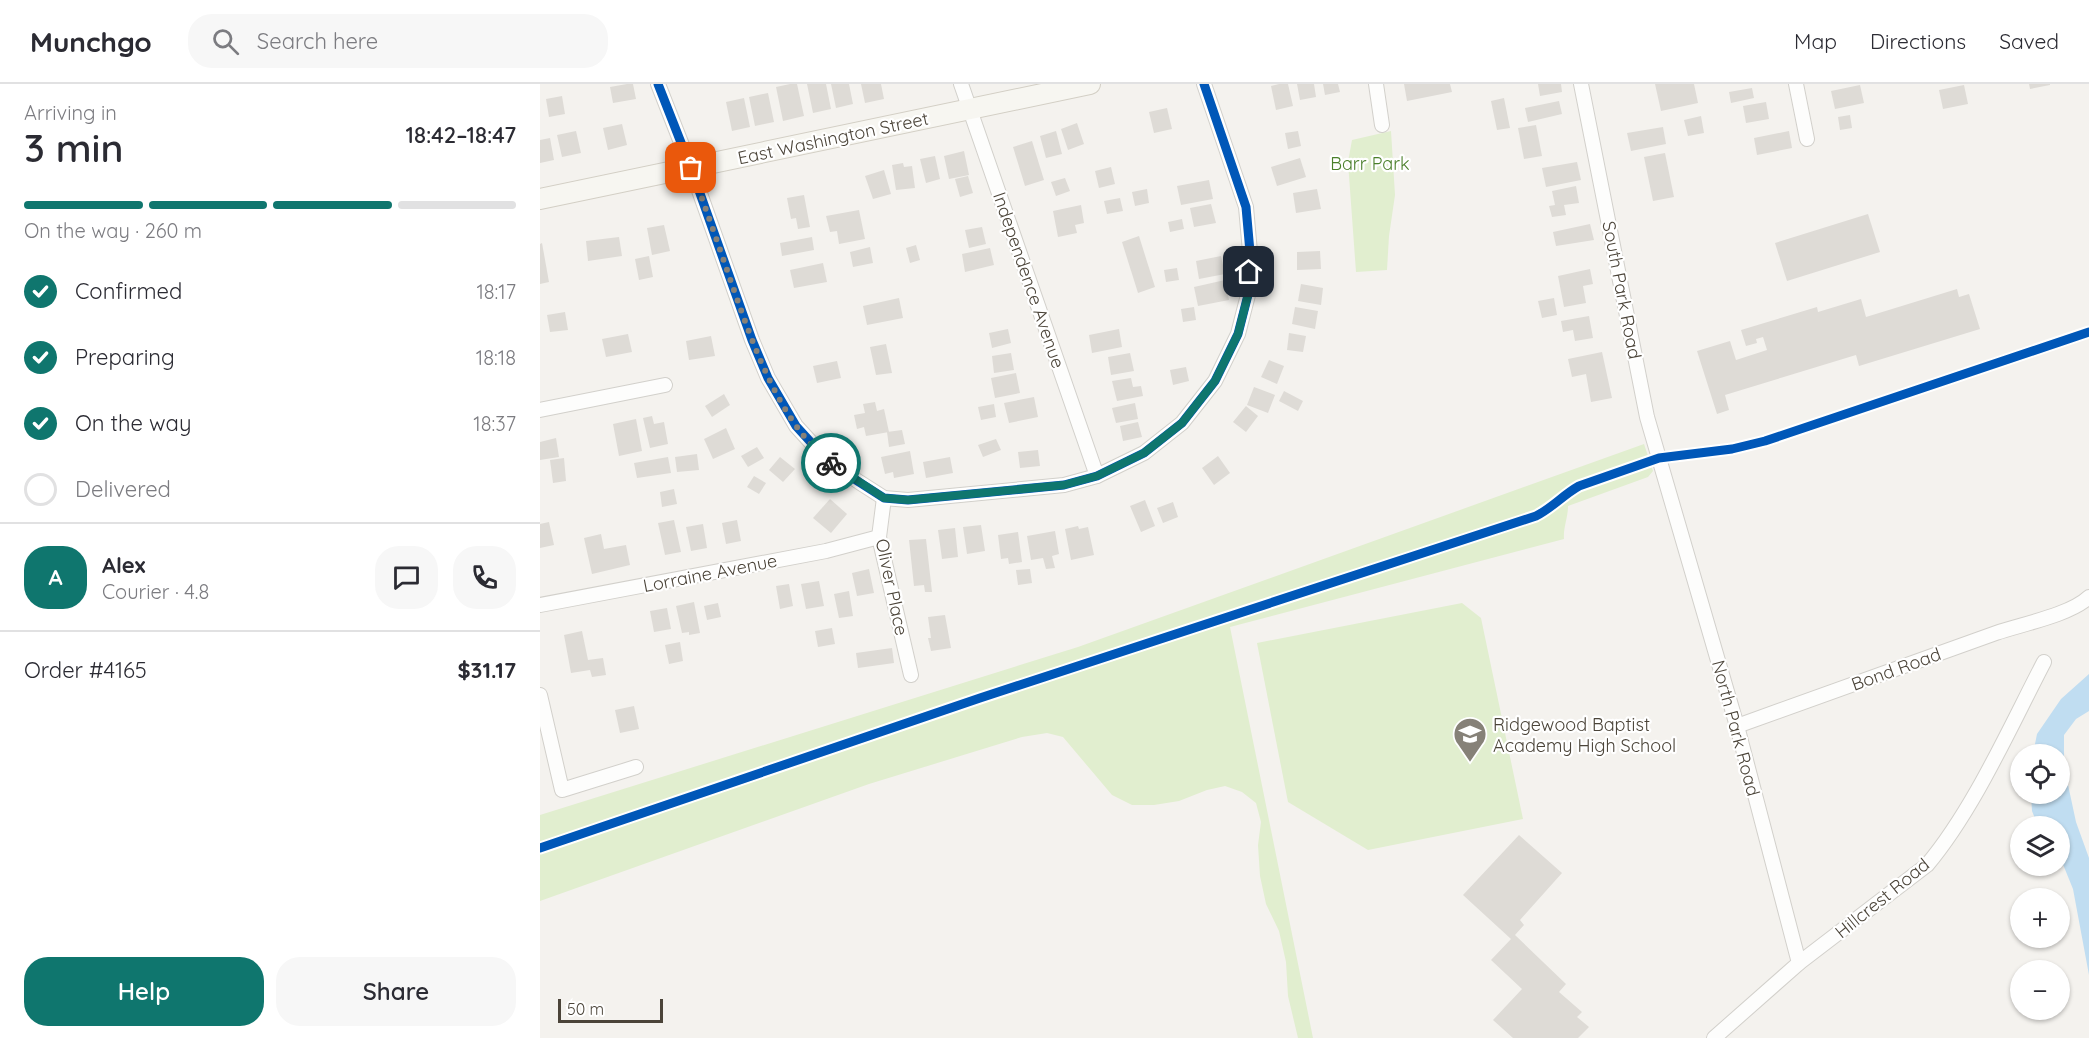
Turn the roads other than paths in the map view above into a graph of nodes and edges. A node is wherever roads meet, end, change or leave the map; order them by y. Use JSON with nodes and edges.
{"nodes":[{"id":1,"x":658,"y":84,"type":"edge"},
{"id":2,"x":961,"y":84,"type":"edge"},
{"id":3,"x":1090,"y":84,"type":"edge"},
{"id":4,"x":1204,"y":84,"type":"edge"},
{"id":5,"x":1376,"y":84,"type":"edge"},
{"id":6,"x":1581,"y":84,"type":"edge"},
{"id":7,"x":1796,"y":84,"type":"edge"},
{"id":8,"x":970,"y":109,"type":"junction"},
{"id":9,"x":1382,"y":125,"type":"dead end"},
{"id":10,"x":1807,"y":139,"type":"dead end"},
{"id":11,"x":691,"y":168,"type":"junction"},
{"id":12,"x":540,"y":199,"type":"edge"},
{"id":13,"x":666,"y":385,"type":"dead end"},
{"id":14,"x":540,"y":410,"type":"edge"},
{"id":15,"x":1097,"y":476,"type":"junction"},
{"id":16,"x":1669,"y":495,"type":"joint"},
{"id":17,"x":884,"y":498,"type":"junction"},
{"id":18,"x":879,"y":537,"type":"junction"},
{"id":19,"x":2089,"y":597,"type":"edge"},
{"id":20,"x":540,"y":605,"type":"edge"},
{"id":21,"x":2044,"y":663,"type":"dead end"},
{"id":22,"x":911,"y":675,"type":"dead end"},
{"id":23,"x":540,"y":695,"type":"edge"},
{"id":24,"x":1737,"y":726,"type":"junction"},
{"id":25,"x":636,"y":767,"type":"dead end"},
{"id":26,"x":1799,"y":963,"type":"junction"},
{"id":27,"x":1714,"y":1038,"type":"edge"}],
"edges":[{"from":1,"to":11,"type":"street"},
{"from":2,"to":8,"type":"street","name":"Independence Avenue"},
{"from":3,"to":8,"type":"street","name":"East Washington Street"},
{"from":4,"to":15,"type":"street"},
{"from":5,"to":9,"type":"street"},
{"from":6,"to":16,"type":"street","name":"South Park Road"},
{"from":7,"to":10,"type":"street"},
{"from":8,"to":11,"type":"street","name":"East Washington Street"},
{"from":8,"to":15,"type":"street","name":"Independence Avenue"},
{"from":11,"to":12,"type":"street","name":"East Washington Street"},
{"from":11,"to":17,"type":"street"},
{"from":13,"to":14,"type":"street"},
{"from":15,"to":17,"type":"street"},
{"from":16,"to":24,"type":"street","name":"North Park Road"},
{"from":17,"to":18,"type":"street","name":"Oliver Place"},
{"from":18,"to":20,"type":"street","name":"Lorraine Avenue"},
{"from":18,"to":22,"type":"street","name":"Oliver Place"},
{"from":19,"to":24,"type":"street","name":"Bond Road"},
{"from":21,"to":26,"type":"street","name":"Hillcrest Road"},
{"from":23,"to":25,"type":"street"},
{"from":24,"to":26,"type":"street","name":"North Park Road"},
{"from":26,"to":27,"type":"street","name":"Hillcrest Road"}]}
